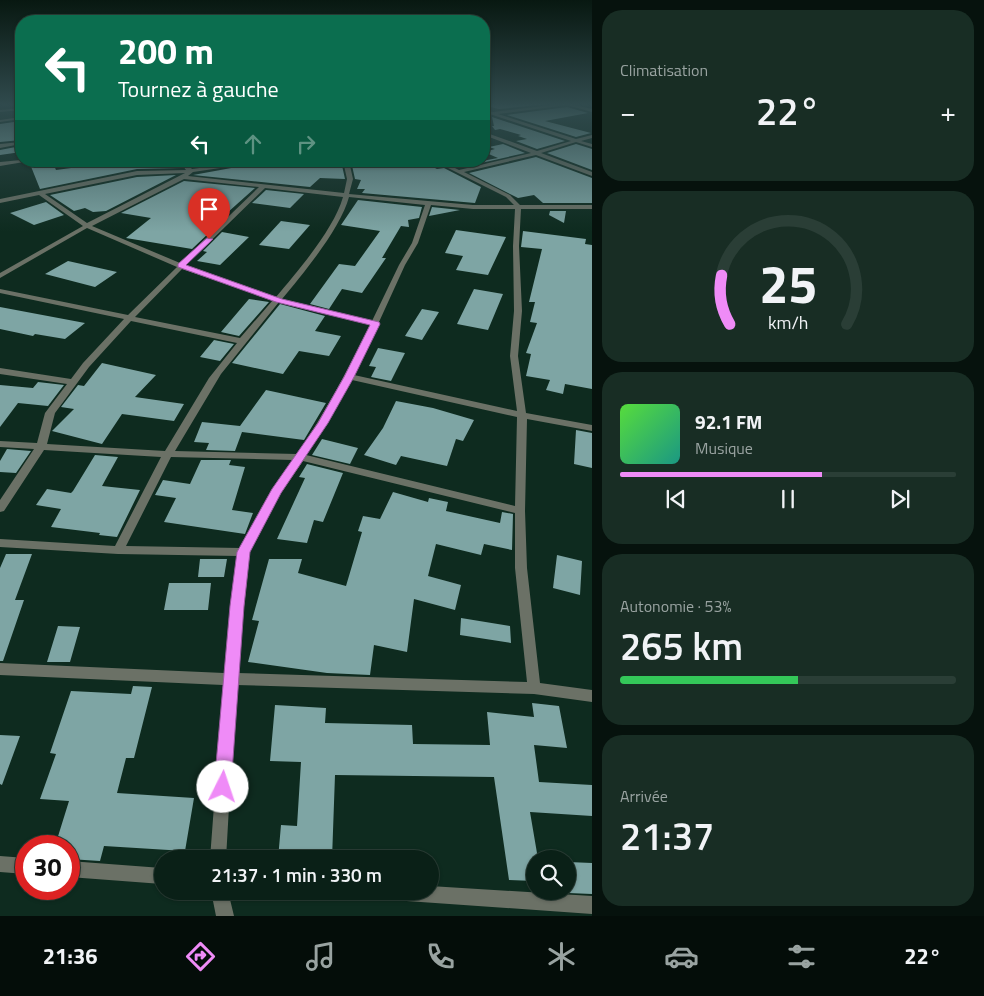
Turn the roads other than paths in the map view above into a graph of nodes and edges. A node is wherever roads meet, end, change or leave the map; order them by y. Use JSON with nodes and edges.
{"nodes":[{"id":1,"x":518,"y":147,"type":"edge"},
{"id":2,"x":556,"y":147,"type":"edge"},
{"id":3,"x":536,"y":153,"type":"junction"},
{"id":4,"x":15,"y":162,"type":"edge"},
{"id":5,"x":0,"y":164,"type":"edge"},
{"id":6,"x":490,"y":164,"type":"edge"},
{"id":7,"x":187,"y":167,"type":"edge"},
{"id":8,"x":221,"y":167,"type":"edge"},
{"id":9,"x":349,"y":167,"type":"edge"},
{"id":10,"x":448,"y":167,"type":"edge"},
{"id":11,"x":479,"y":167,"type":"edge"},
{"id":12,"x":191,"y":171,"type":"junction"},
{"id":13,"x":458,"y":172,"type":"junction"},
{"id":14,"x":592,"y":174,"type":"edge"},
{"id":15,"x":183,"y":177,"type":"junction"},
{"id":16,"x":264,"y":186,"type":"junction"},
{"id":17,"x":39,"y":192,"type":"junction"},
{"id":18,"x":346,"y":196,"type":"junction"},
{"id":19,"x":0,"y":201,"type":"edge"},
{"id":20,"x":428,"y":204,"type":"junction"},
{"id":21,"x":592,"y":207,"type":"edge"},
{"id":22,"x":518,"y":208,"type":"junction"},
{"id":23,"x":87,"y":226,"type":"junction"},
{"id":24,"x":180,"y":266,"type":"junction"},
{"id":25,"x":1,"y":274,"type":"edge"},
{"id":26,"x":0,"y":291,"type":"edge"},
{"id":27,"x":279,"y":300,"type":"junction"},
{"id":28,"x":128,"y":319,"type":"junction"},
{"id":29,"x":376,"y":324,"type":"junction"},
{"id":30,"x":241,"y":342,"type":"junction"},
{"id":31,"x":0,"y":371,"type":"edge"},
{"id":32,"x":349,"y":377,"type":"junction"},
{"id":33,"x":73,"y":382,"type":"junction"},
{"id":34,"x":522,"y":415,"type":"junction"},
{"id":35,"x":592,"y":428,"type":"edge"},
{"id":36,"x":0,"y":444,"type":"edge"},
{"id":37,"x":41,"y":446,"type":"junction"},
{"id":38,"x":166,"y":454,"type":"junction"},
{"id":39,"x":301,"y":458,"type":"junction"},
{"id":40,"x":0,"y":508,"type":"edge"},
{"id":41,"x":520,"y":511,"type":"junction"},
{"id":42,"x":0,"y":543,"type":"edge"},
{"id":43,"x":118,"y":550,"type":"junction"},
{"id":44,"x":244,"y":552,"type":"junction"},
{"id":45,"x":0,"y":669,"type":"edge"},
{"id":46,"x":230,"y":679,"type":"junction"},
{"id":47,"x":534,"y":688,"type":"junction"},
{"id":48,"x":592,"y":696,"type":"edge"},
{"id":49,"x":219,"y":850,"type":"edge"},
{"id":50,"x":0,"y":864,"type":"edge"},
{"id":51,"x":15,"y":865,"type":"edge"},
{"id":52,"x":80,"y":871,"type":"edge"},
{"id":53,"x":154,"y":875,"type":"edge"},
{"id":54,"x":439,"y":895,"type":"edge"},
{"id":55,"x":221,"y":900,"type":"edge"},
{"id":56,"x":592,"y":905,"type":"edge"},
{"id":57,"x":225,"y":916,"type":"edge"}],
"edges":[{"from":1,"to":3,"type":"street"},
{"from":2,"to":3,"type":"street"},
{"from":3,"to":6,"type":"street"},
{"from":3,"to":14,"type":"street"},
{"from":4,"to":5,"type":"street"},
{"from":7,"to":12,"type":"street"},
{"from":8,"to":12,"type":"street"},
{"from":9,"to":18,"type":"street"},
{"from":10,"to":13,"type":"street"},
{"from":11,"to":13,"type":"street"},
{"from":12,"to":15,"type":"street"},
{"from":12,"to":17,"type":"street"},
{"from":13,"to":22,"type":"street"},
{"from":15,"to":16,"type":"street"},
{"from":15,"to":23,"type":"street"},
{"from":16,"to":18,"type":"street"},
{"from":16,"to":24,"type":"street"},
{"from":17,"to":19,"type":"street"},
{"from":17,"to":23,"type":"street"},
{"from":18,"to":20,"type":"street"},
{"from":18,"to":27,"type":"street"},
{"from":20,"to":22,"type":"street"},
{"from":20,"to":29,"type":"street"},
{"from":21,"to":22,"type":"street"},
{"from":22,"to":34,"type":"street"},
{"from":23,"to":24,"type":"street"},
{"from":23,"to":25,"type":"street"},
{"from":24,"to":27,"type":"street"},
{"from":24,"to":28,"type":"street"},
{"from":26,"to":28,"type":"street"},
{"from":27,"to":29,"type":"street"},
{"from":27,"to":30,"type":"street"},
{"from":28,"to":30,"type":"street"},
{"from":28,"to":33,"type":"street"},
{"from":29,"to":32,"type":"street"},
{"from":30,"to":38,"type":"street"},
{"from":31,"to":33,"type":"street"},
{"from":32,"to":34,"type":"street"},
{"from":32,"to":39,"type":"street"},
{"from":33,"to":37,"type":"street"},
{"from":34,"to":35,"type":"street"},
{"from":34,"to":41,"type":"street"},
{"from":36,"to":37,"type":"street"},
{"from":37,"to":38,"type":"street"},
{"from":37,"to":40,"type":"street"},
{"from":38,"to":39,"type":"street"},
{"from":38,"to":43,"type":"street"},
{"from":39,"to":41,"type":"street"},
{"from":39,"to":44,"type":"street"},
{"from":41,"to":47,"type":"street"},
{"from":42,"to":43,"type":"street"},
{"from":43,"to":44,"type":"street"},
{"from":44,"to":46,"type":"street"},
{"from":45,"to":46,"type":"street"},
{"from":46,"to":47,"type":"street"},
{"from":46,"to":49,"type":"street"},
{"from":47,"to":48,"type":"street"},
{"from":50,"to":51,"type":"street"},
{"from":52,"to":53,"type":"street"},
{"from":54,"to":56,"type":"street"},
{"from":55,"to":57,"type":"street"}]}
